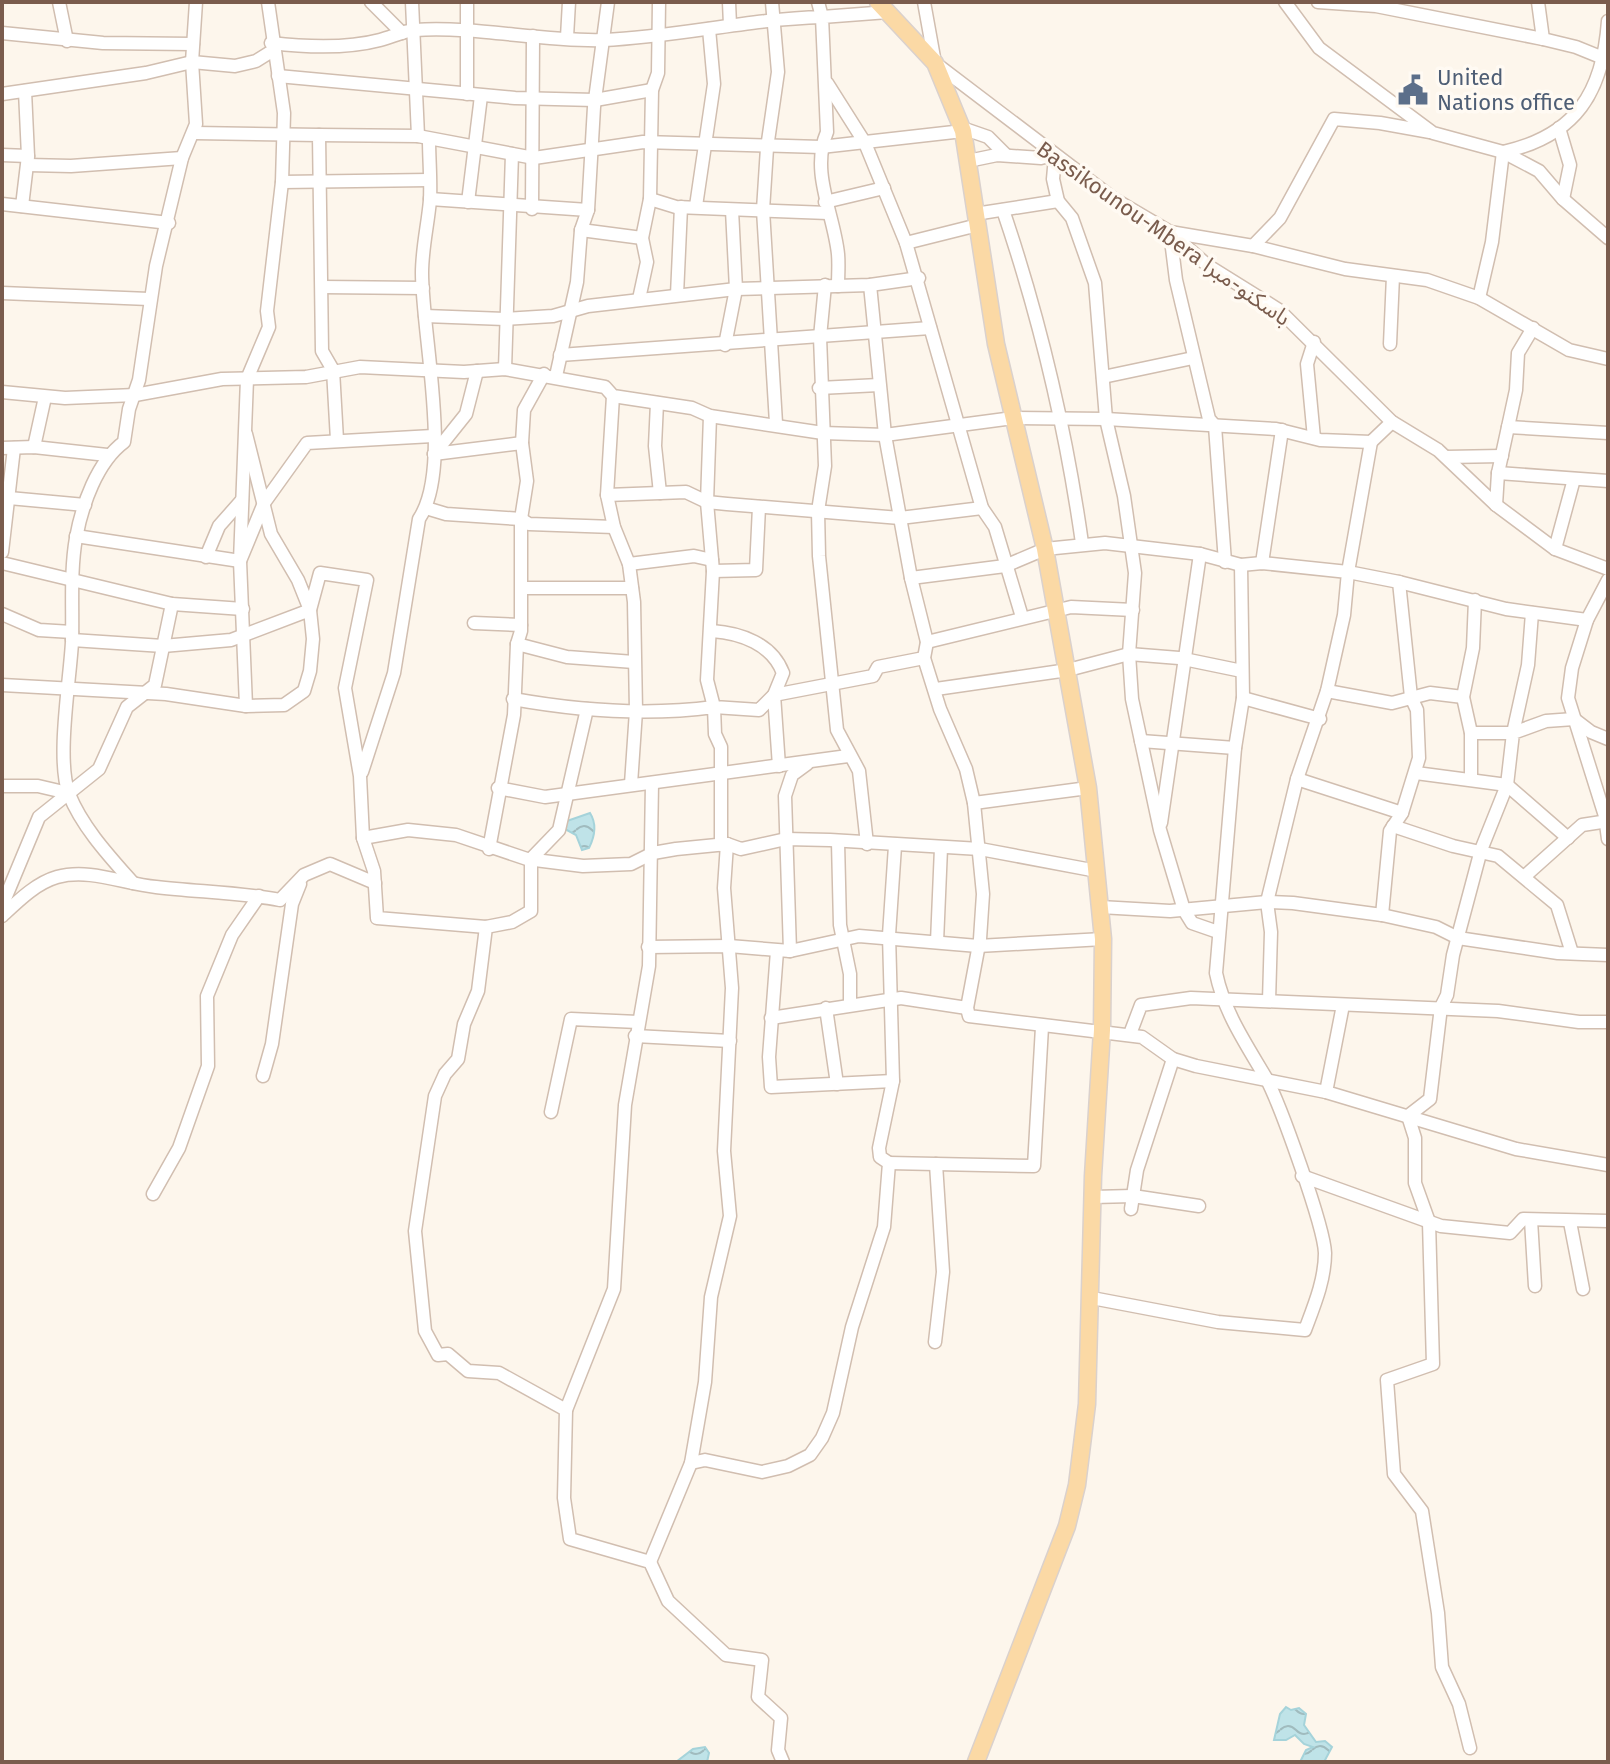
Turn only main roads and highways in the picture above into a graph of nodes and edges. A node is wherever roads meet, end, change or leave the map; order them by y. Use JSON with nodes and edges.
{"nodes":[{"id":1,"x":883,"y":7,"type":"edge"},
{"id":2,"x":976,"y":1762,"type":"edge"}],
"edges":[{"from":1,"to":2,"type":"main road","name":"Bassikounou-Mbera باسكنو-مبرا"}]}
